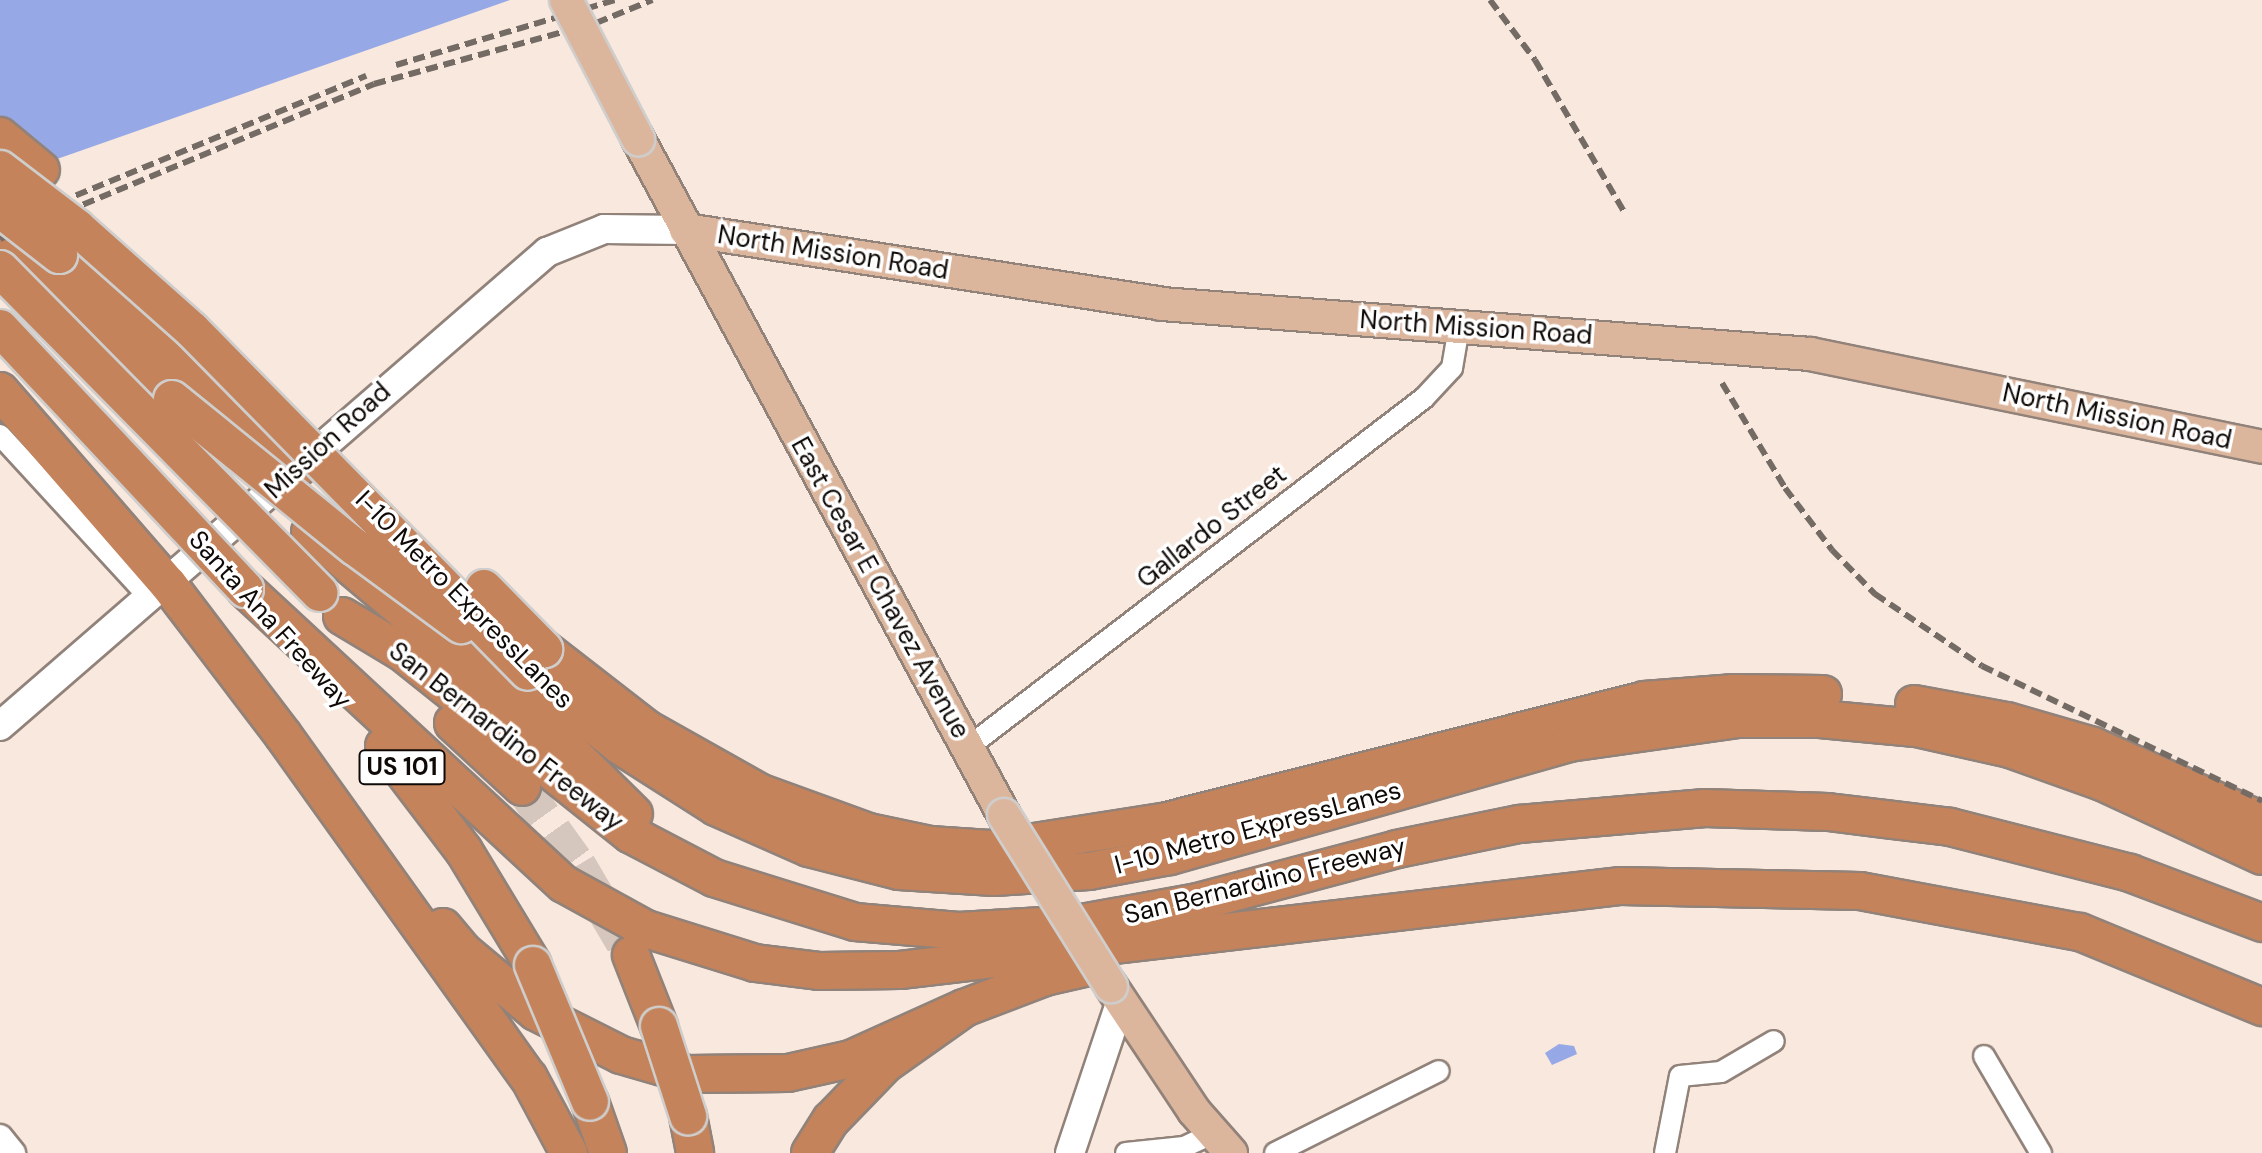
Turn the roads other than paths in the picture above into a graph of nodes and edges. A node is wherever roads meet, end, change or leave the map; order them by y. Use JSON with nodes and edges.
{"nodes":[{"id":1,"x":566,"y":0,"type":"edge"},
{"id":2,"x":0,"y":136,"type":"edge"},
{"id":3,"x":0,"y":169,"type":"edge"},
{"id":4,"x":0,"y":209,"type":"edge"},
{"id":5,"x":686,"y":230,"type":"junction"},
{"id":6,"x":0,"y":246,"type":"edge"},
{"id":7,"x":0,"y":269,"type":"edge"},
{"id":8,"x":1459,"y":327,"type":"junction"},
{"id":9,"x":0,"y":328,"type":"edge"},
{"id":10,"x":0,"y":391,"type":"edge"},
{"id":11,"x":0,"y":435,"type":"edge"},
{"id":12,"x":2262,"y":447,"type":"edge"},
{"id":13,"x":298,"y":468,"type":"junction"},
{"id":14,"x":267,"y":496,"type":"junction"},
{"id":15,"x":245,"y":589,"type":"junction"},
{"id":16,"x":159,"y":591,"type":"junction"},
{"id":17,"x":330,"y":605,"type":"junction"},
{"id":18,"x":536,"y":660,"type":"junction"},
{"id":19,"x":0,"y":726,"type":"edge"},
{"id":20,"x":283,"y":735,"type":"junction"},
{"id":21,"x":967,"y":748,"type":"junction"},
{"id":22,"x":522,"y":787,"type":"tunnel mouth"},
{"id":23,"x":1705,"y":808,"type":"junction"},
{"id":24,"x":2262,"y":821,"type":"edge"},
{"id":25,"x":2262,"y":856,"type":"edge"},
{"id":26,"x":763,"y":896,"type":"junction"},
{"id":27,"x":2262,"y":903,"type":"edge"},
{"id":28,"x":2262,"y":923,"type":"edge"},
{"id":29,"x":1270,"y":926,"type":"junction"},
{"id":30,"x":631,"y":955,"type":"tunnel mouth"},
{"id":31,"x":1116,"y":994,"type":"junction"},
{"id":32,"x":2262,"y":1007,"type":"edge"},
{"id":33,"x":964,"y":1008,"type":"junction"},
{"id":34,"x":1774,"y":1041,"type":"dead end"},
{"id":35,"x":1984,"y":1056,"type":"dead end"},
{"id":36,"x":1439,"y":1071,"type":"dead end"},
{"id":37,"x":0,"y":1137,"type":"edge"},
{"id":38,"x":1221,"y":1143,"type":"edge"},
{"id":39,"x":13,"y":1153,"type":"edge"},
{"id":40,"x":569,"y":1153,"type":"edge"},
{"id":41,"x":608,"y":1153,"type":"edge"},
{"id":42,"x":695,"y":1153,"type":"edge"},
{"id":43,"x":810,"y":1153,"type":"edge"},
{"id":44,"x":1070,"y":1153,"type":"edge"},
{"id":45,"x":1126,"y":1153,"type":"edge"},
{"id":46,"x":1275,"y":1153,"type":"edge"},
{"id":47,"x":1665,"y":1153,"type":"edge"},
{"id":48,"x":2041,"y":1153,"type":"edge"}],
"edges":[{"from":1,"to":5,"type":"main road","name":"East Cesar E Chavez Avenue","bridge":true},
{"from":2,"to":18,"type":"highway","name":"I-10 Metro ExpressLanes","bridge":true},
{"from":3,"to":18,"type":"highway","name":"I-10 Metro ExpressLanes","bridge":true},
{"from":4,"to":13,"type":"highway","bridge":true},
{"from":5,"to":8,"type":"main road","name":"North Mission Road"},
{"from":5,"to":13,"type":"main road","name":"Mission Road"},
{"from":5,"to":21,"type":"main road","name":"East Cesar E Chavez Avenue"},
{"from":6,"to":18,"type":"highway","bridge":true},
{"from":7,"to":17,"type":"highway","name":"Santa Ana Freeway","number":"US 101","bridge":true},
{"from":8,"to":12,"type":"main road","name":"North Mission Road"},
{"from":8,"to":21,"type":"street","name":"Gallardo Street"},
{"from":9,"to":15,"type":"highway","name":"Santa Ana Freeway","number":"US 101","bridge":true},
{"from":10,"to":16,"type":"highway"},
{"from":11,"to":16,"type":"street"},
{"from":13,"to":14,"type":"main road","name":"Mission Road"},
{"from":14,"to":16,"type":"main road","name":"Mission Road"},
{"from":14,"to":26,"type":"highway"},
{"from":15,"to":29,"type":"highway"},
{"from":15,"to":41,"type":"highway","name":"Santa Ana Freeway","number":"US 101","bridge":true},
{"from":16,"to":19,"type":"main road","name":"Mission Road"},
{"from":16,"to":20,"type":"highway"},
{"from":17,"to":22,"type":"highway","name":"Santa Ana Freeway","number":"US 101"},
{"from":17,"to":26,"type":"highway","name":"San Bernardino Freeway"},
{"from":18,"to":24,"type":"highway","name":"I-10 Metro ExpressLanes"},
{"from":18,"to":25,"type":"highway","name":"I-10 Metro ExpressLanes"},
{"from":20,"to":33,"type":"highway"},
{"from":20,"to":40,"type":"highway"},
{"from":21,"to":31,"type":"main road","name":"East Cesar E Chavez Avenue","bridge":true},
{"from":23,"to":26,"type":"highway","name":"San Bernardino Freeway"},
{"from":23,"to":27,"type":"highway"},
{"from":23,"to":28,"type":"highway","name":"San Bernardino Freeway"},
{"from":29,"to":32,"type":"highway","name":"San Bernardino Freeway"},
{"from":29,"to":33,"type":"highway"},
{"from":30,"to":42,"type":"highway","bridge":true},
{"from":31,"to":38,"type":"main road","name":"East Cesar E Chavez Avenue"},
{"from":31,"to":44,"type":"main road"},
{"from":33,"to":43,"type":"highway"},
{"from":34,"to":47,"type":"street"},
{"from":35,"to":48,"type":"street"},
{"from":36,"to":46,"type":"street"},
{"from":37,"to":39,"type":"street"},
{"from":38,"to":45,"type":"street"}]}
